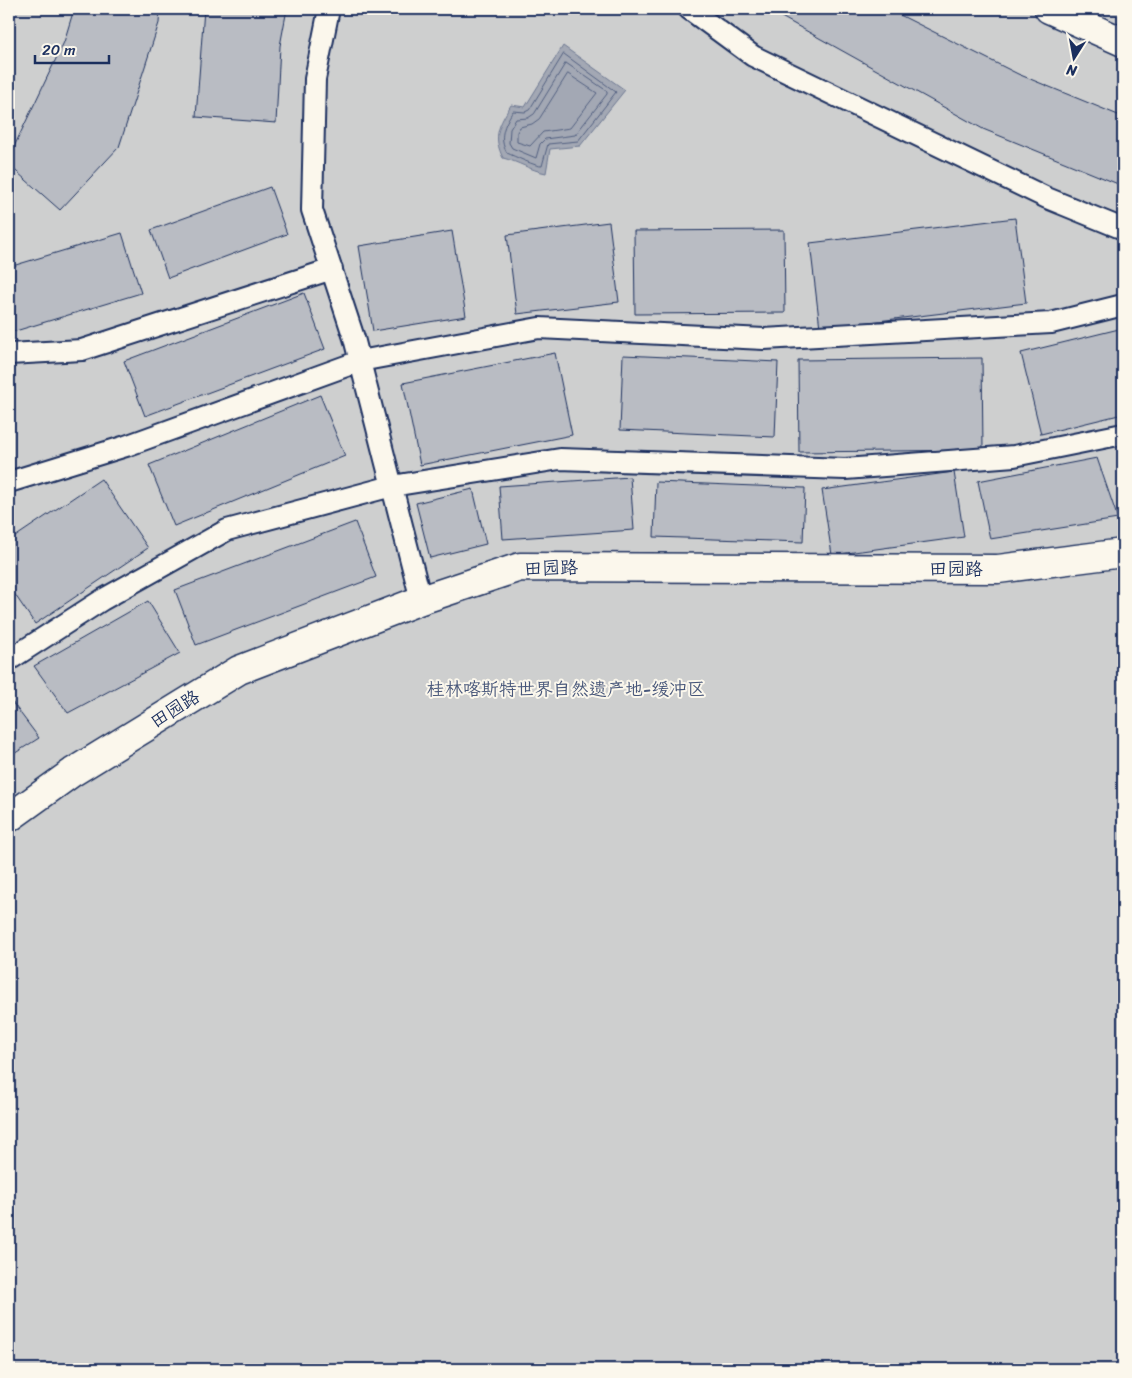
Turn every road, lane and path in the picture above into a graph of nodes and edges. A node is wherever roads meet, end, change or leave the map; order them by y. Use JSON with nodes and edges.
{"nodes":[{"id":1,"x":329,"y":9,"type":"edge"},
{"id":2,"x":689,"y":9,"type":"edge"},
{"id":3,"x":1049,"y":9,"type":"edge"},
{"id":4,"x":1123,"y":42,"type":"edge"},
{"id":5,"x":1123,"y":229,"type":"edge"},
{"id":6,"x":332,"y":269,"type":"junction"},
{"id":7,"x":1123,"y":305,"type":"edge"},
{"id":8,"x":9,"y":354,"type":"edge"},
{"id":9,"x":360,"y":361,"type":"junction"},
{"id":10,"x":1123,"y":434,"type":"edge"},
{"id":11,"x":9,"y":482,"type":"edge"},
{"id":12,"x":392,"y":486,"type":"junction"},
{"id":13,"x":1123,"y":553,"type":"edge"},
{"id":14,"x":421,"y":600,"type":"junction"},
{"id":15,"x":9,"y":660,"type":"edge"},
{"id":16,"x":9,"y":818,"type":"edge"}],
"edges":[{"from":1,"to":6,"type":"street"},
{"from":2,"to":5,"type":"street"},
{"from":3,"to":4,"type":"main road"},
{"from":6,"to":8,"type":"street"},
{"from":6,"to":9,"type":"street"},
{"from":7,"to":9,"type":"street"},
{"from":9,"to":11,"type":"street"},
{"from":9,"to":12,"type":"street"},
{"from":10,"to":12,"type":"street"},
{"from":12,"to":14,"type":"street"},
{"from":12,"to":15,"type":"street"},
{"from":13,"to":14,"type":"main road","name":"田园路"},
{"from":14,"to":16,"type":"main road","name":"田园路"}]}
